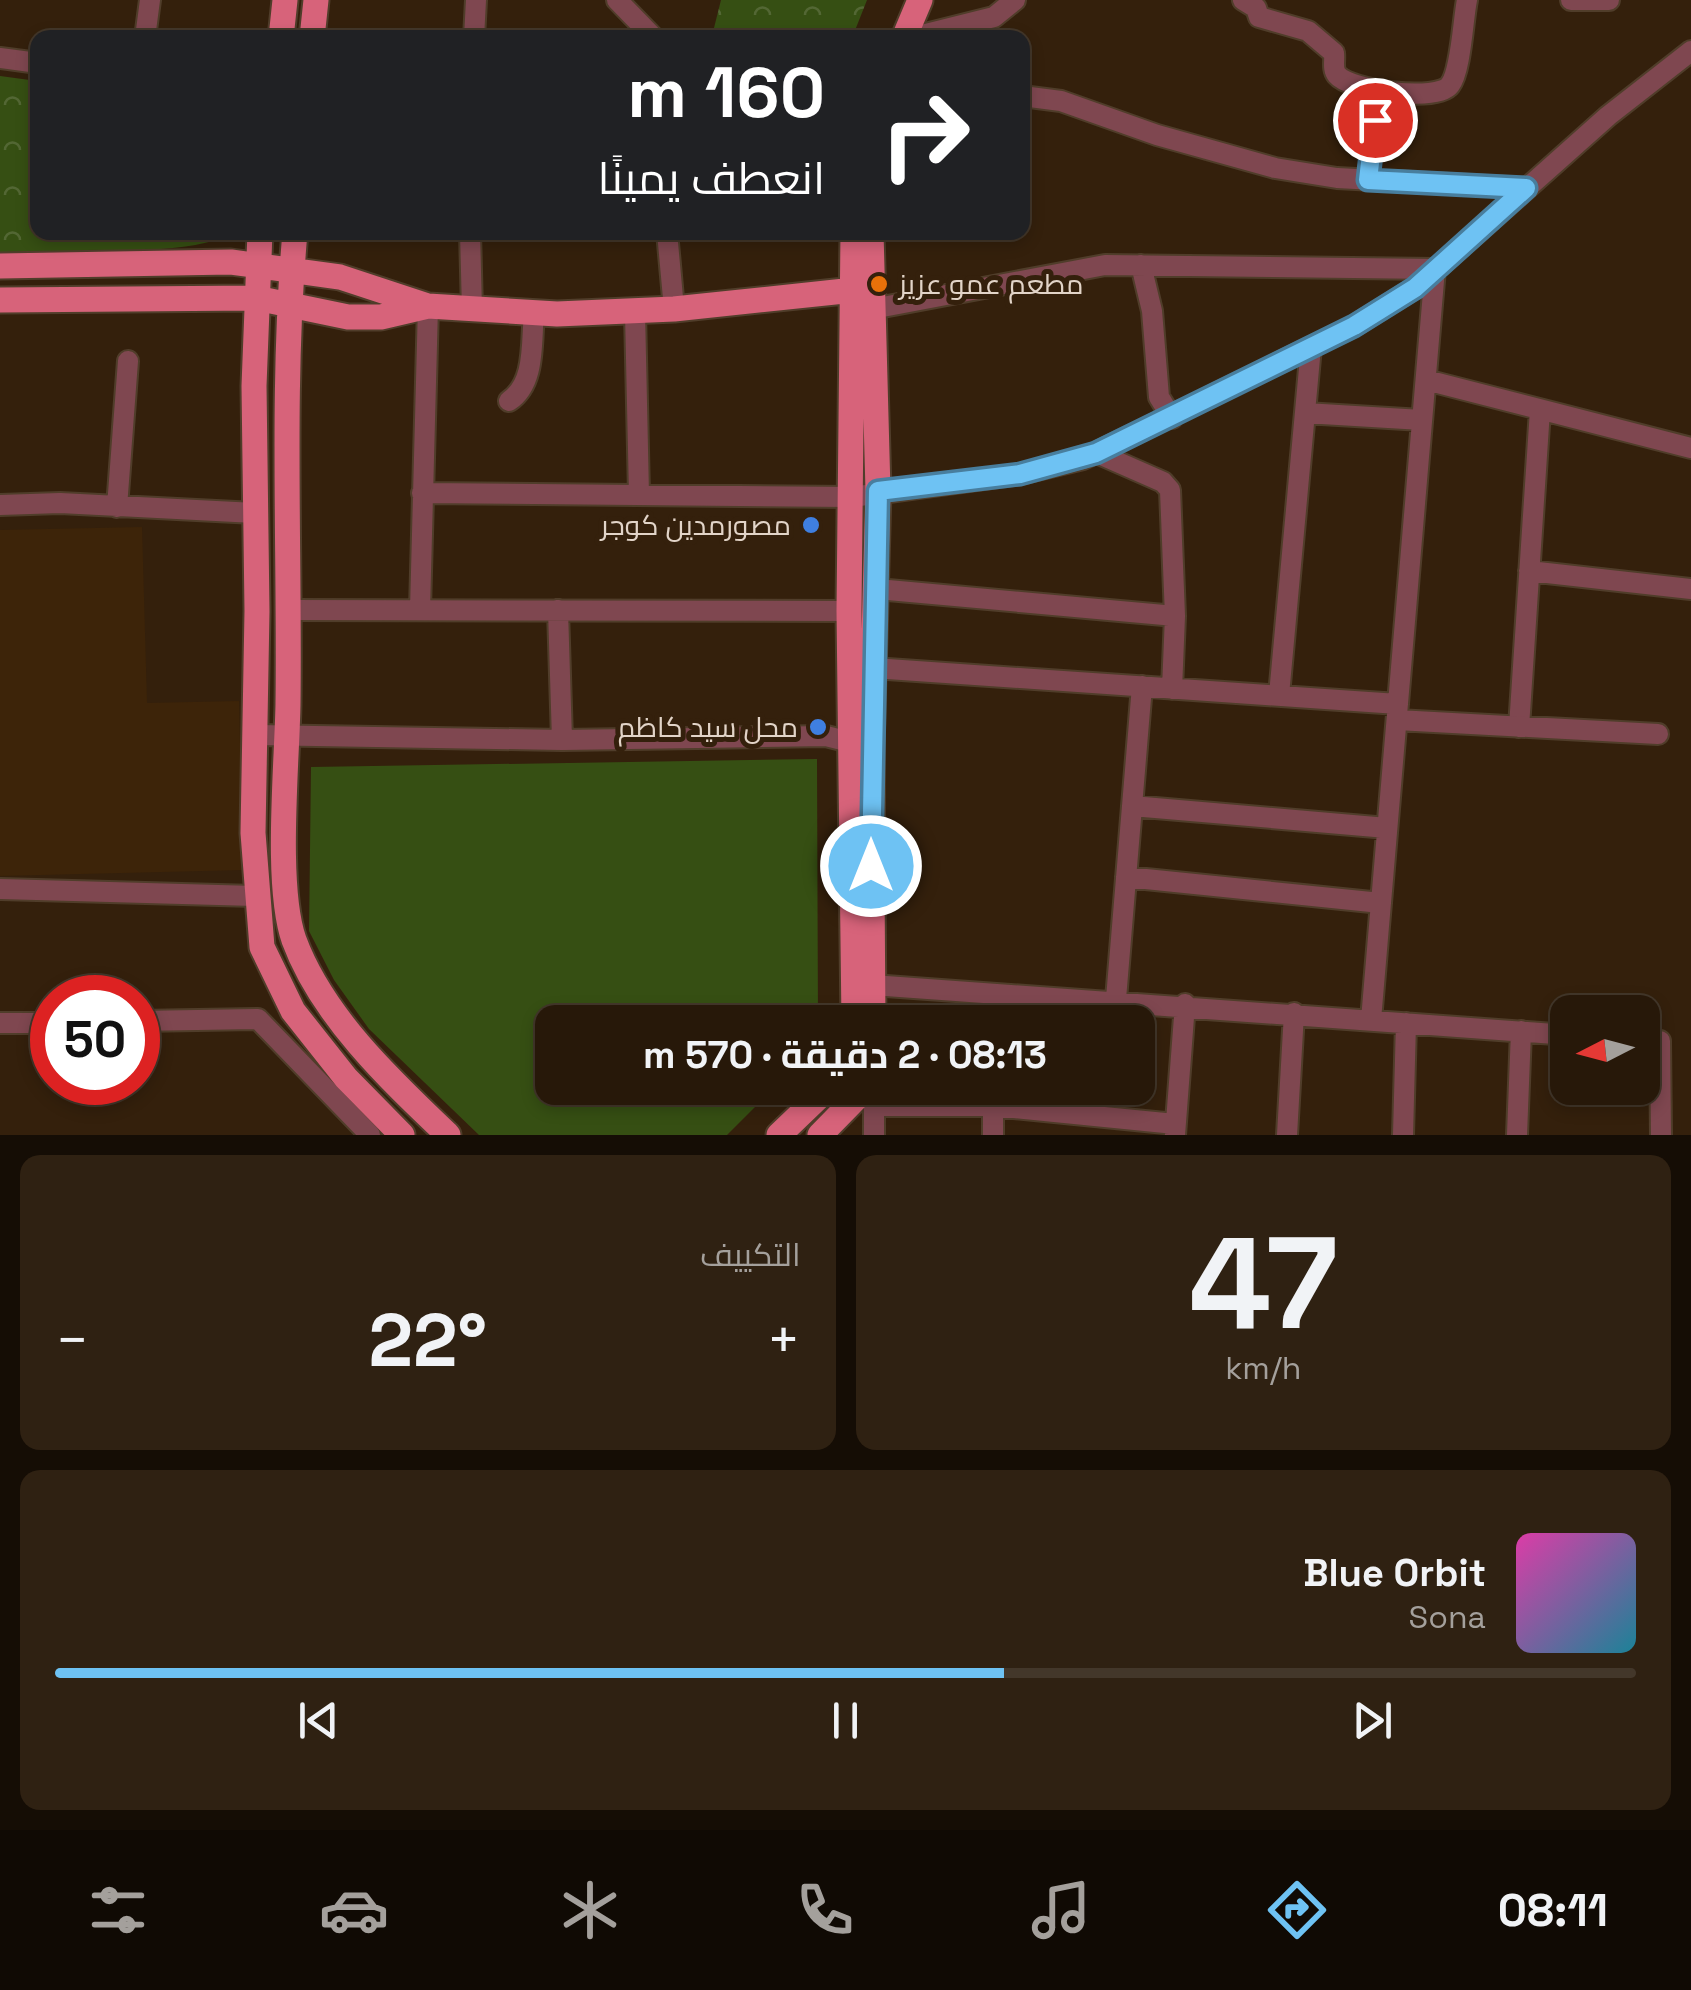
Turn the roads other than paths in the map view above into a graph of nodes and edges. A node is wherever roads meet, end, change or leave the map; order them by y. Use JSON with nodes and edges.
{"nodes":[{"id":1,"x":150,"y":0,"type":"edge"},
{"id":2,"x":284,"y":0,"type":"edge"},
{"id":3,"x":316,"y":0,"type":"edge"},
{"id":4,"x":476,"y":0,"type":"edge"},
{"id":5,"x":617,"y":0,"type":"edge"},
{"id":6,"x":902,"y":0,"type":"edge"},
{"id":7,"x":920,"y":0,"type":"edge"},
{"id":8,"x":1016,"y":0,"type":"edge"},
{"id":9,"x":1243,"y":0,"type":"edge"},
{"id":10,"x":1467,"y":0,"type":"edge"},
{"id":11,"x":1570,"y":0,"type":"edge"},
{"id":12,"x":1609,"y":0,"type":"edge"},
{"id":13,"x":146,"y":30,"type":"edge"},
{"id":14,"x":282,"y":30,"type":"edge"},
{"id":15,"x":313,"y":30,"type":"edge"},
{"id":16,"x":474,"y":30,"type":"edge"},
{"id":17,"x":646,"y":30,"type":"edge"},
{"id":18,"x":889,"y":30,"type":"edge"},
{"id":19,"x":910,"y":30,"type":"edge"},
{"id":20,"x":940,"y":30,"type":"edge"},
{"id":21,"x":1691,"y":50,"type":"edge"},
{"id":22,"x":0,"y":58,"type":"edge"},
{"id":23,"x":30,"y":62,"type":"edge"},
{"id":24,"x":1379,"y":90,"type":"junction"},
{"id":25,"x":1030,"y":97,"type":"edge"},
{"id":26,"x":1368,"y":180,"type":"junction"},
{"id":27,"x":1526,"y":188,"type":"junction"},
{"id":28,"x":259,"y":240,"type":"edge"},
{"id":29,"x":294,"y":240,"type":"edge"},
{"id":30,"x":470,"y":240,"type":"edge"},
{"id":31,"x":668,"y":240,"type":"edge"},
{"id":32,"x":853,"y":240,"type":"edge"},
{"id":33,"x":871,"y":240,"type":"edge"},
{"id":34,"x":256,"y":265,"type":"junction"},
{"id":35,"x":1140,"y":265,"type":"junction"},
{"id":36,"x":0,"y":266,"type":"edge"},
{"id":37,"x":292,"y":270,"type":"junction"},
{"id":38,"x":1435,"y":270,"type":"junction"},
{"id":39,"x":854,"y":290,"type":"junction"},
{"id":40,"x":256,"y":298,"type":"junction"},
{"id":41,"x":0,"y":300,"type":"edge"},
{"id":42,"x":288,"y":303,"type":"junction"},
{"id":43,"x":428,"y":306,"type":"junction"},
{"id":44,"x":472,"y":310,"type":"junction"},
{"id":45,"x":674,"y":310,"type":"junction"},
{"id":46,"x":872,"y":310,"type":"junction"},
{"id":47,"x":534,"y":312,"type":"junction"},
{"id":48,"x":635,"y":312,"type":"junction"},
{"id":49,"x":1311,"y":347,"type":"junction"},
{"id":50,"x":128,"y":361,"type":"dead end"},
{"id":51,"x":1426,"y":380,"type":"junction"},
{"id":52,"x":509,"y":401,"type":"dead end"},
{"id":53,"x":1540,"y":410,"type":"junction"},
{"id":54,"x":1305,"y":413,"type":"junction"},
{"id":55,"x":1172,"y":418,"type":"junction"},
{"id":56,"x":1422,"y":420,"type":"junction"},
{"id":57,"x":1691,"y":448,"type":"edge"},
{"id":58,"x":1096,"y":453,"type":"junction"},
{"id":59,"x":422,"y":493,"type":"junction"},
{"id":60,"x":865,"y":494,"type":"junction"},
{"id":61,"x":638,"y":495,"type":"junction"},
{"id":62,"x":0,"y":505,"type":"edge"},
{"id":63,"x":118,"y":507,"type":"junction"},
{"id":64,"x":255,"y":513,"type":"junction"},
{"id":65,"x":1528,"y":571,"type":"junction"},
{"id":66,"x":877,"y":589,"type":"junction"},
{"id":67,"x":1691,"y":590,"type":"edge"},
{"id":68,"x":289,"y":610,"type":"junction"},
{"id":69,"x":420,"y":610,"type":"junction"},
{"id":70,"x":558,"y":610,"type":"junction"},
{"id":71,"x":849,"y":610,"type":"junction"},
{"id":72,"x":1175,"y":616,"type":"junction"},
{"id":73,"x":873,"y":668,"type":"junction"},
{"id":74,"x":1142,"y":686,"type":"junction"},
{"id":75,"x":1172,"y":688,"type":"junction"},
{"id":76,"x":1278,"y":696,"type":"junction"},
{"id":77,"x":1397,"y":712,"type":"junction"},
{"id":78,"x":1519,"y":727,"type":"junction"},
{"id":79,"x":1658,"y":734,"type":"dead end"},
{"id":80,"x":256,"y":735,"type":"junction"},
{"id":81,"x":288,"y":735,"type":"junction"},
{"id":82,"x":562,"y":740,"type":"junction"},
{"id":83,"x":850,"y":742,"type":"junction"},
{"id":84,"x":1132,"y":806,"type":"junction"},
{"id":85,"x":1387,"y":828,"type":"junction"},
{"id":86,"x":1126,"y":877,"type":"junction"},
{"id":87,"x":0,"y":890,"type":"edge"},
{"id":88,"x":255,"y":896,"type":"junction"},
{"id":89,"x":1381,"y":903,"type":"junction"},
{"id":90,"x":872,"y":985,"type":"junction"},
{"id":91,"x":1116,"y":999,"type":"junction"},
{"id":92,"x":1184,"y":1004,"type":"junction"},
{"id":93,"x":854,"y":1005,"type":"edge"},
{"id":94,"x":873,"y":1005,"type":"edge"},
{"id":95,"x":1294,"y":1013,"type":"junction"},
{"id":96,"x":1371,"y":1020,"type":"junction"},
{"id":97,"x":160,"y":1021,"type":"edge"},
{"id":98,"x":30,"y":1022,"type":"edge"},
{"id":99,"x":0,"y":1023,"type":"edge"},
{"id":100,"x":1406,"y":1024,"type":"junction"},
{"id":101,"x":1521,"y":1031,"type":"junction"},
{"id":102,"x":1550,"y":1033,"type":"edge"},
{"id":103,"x":1660,"y":1041,"type":"edge"},
{"id":104,"x":810,"y":1105,"type":"edge"},
{"id":105,"x":857,"y":1105,"type":"edge"},
{"id":106,"x":872,"y":1105,"type":"edge"},
{"id":107,"x":983,"y":1105,"type":"edge"},
{"id":108,"x":993,"y":1106,"type":"junction"},
{"id":109,"x":1175,"y":1130,"type":"edge"},
{"id":110,"x":398,"y":1131,"type":"edge"},
{"id":111,"x":362,"y":1134,"type":"edge"},
{"id":112,"x":448,"y":1135,"type":"edge"},
{"id":113,"x":779,"y":1135,"type":"edge"},
{"id":114,"x":820,"y":1135,"type":"edge"},
{"id":115,"x":874,"y":1135,"type":"edge"},
{"id":116,"x":993,"y":1135,"type":"edge"},
{"id":117,"x":1288,"y":1135,"type":"edge"},
{"id":118,"x":1403,"y":1135,"type":"edge"},
{"id":119,"x":1517,"y":1135,"type":"edge"},
{"id":120,"x":1661,"y":1135,"type":"edge"}],
"edges":[{"from":1,"to":13,"type":"street"},
{"from":2,"to":14,"type":"main road"},
{"from":3,"to":15,"type":"main road"},
{"from":4,"to":16,"type":"street"},
{"from":5,"to":17,"type":"street"},
{"from":6,"to":18,"type":"main road"},
{"from":7,"to":19,"type":"main road"},
{"from":8,"to":20,"type":"street"},
{"from":9,"to":24,"type":"street"},
{"from":10,"to":24,"type":"street"},
{"from":11,"to":12,"type":"street"},
{"from":21,"to":27,"type":"street"},
{"from":22,"to":23,"type":"street"},
{"from":24,"to":26,"type":"street"},
{"from":25,"to":26,"type":"street"},
{"from":26,"to":27,"type":"street"},
{"from":27,"to":38,"type":"street"},
{"from":28,"to":34,"type":"main road"},
{"from":29,"to":37,"type":"main road"},
{"from":30,"to":44,"type":"street"},
{"from":31,"to":45,"type":"street"},
{"from":32,"to":39,"type":"main road"},
{"from":33,"to":46,"type":"main road"},
{"from":34,"to":36,"type":"main road"},
{"from":34,"to":37,"type":"main road"},
{"from":34,"to":40,"type":"main road"},
{"from":35,"to":38,"type":"street"},
{"from":35,"to":46,"type":"street"},
{"from":35,"to":55,"type":"street"},
{"from":37,"to":42,"type":"main road"},
{"from":37,"to":43,"type":"main road"},
{"from":38,"to":49,"type":"street"},
{"from":38,"to":51,"type":"street"},
{"from":39,"to":45,"type":"main road"},
{"from":39,"to":60,"type":"main road"},
{"from":40,"to":41,"type":"main road"},
{"from":40,"to":42,"type":"main road"},
{"from":40,"to":64,"type":"main road"},
{"from":42,"to":43,"type":"main road"},
{"from":42,"to":68,"type":"main road"},
{"from":43,"to":44,"type":"main road"},
{"from":43,"to":59,"type":"street"},
{"from":44,"to":47,"type":"main road"},
{"from":45,"to":48,"type":"main road"},
{"from":46,"to":60,"type":"main road"},
{"from":47,"to":48,"type":"main road"},
{"from":47,"to":52,"type":"street"},
{"from":48,"to":61,"type":"street"},
{"from":49,"to":54,"type":"street"},
{"from":49,"to":55,"type":"street"},
{"from":50,"to":63,"type":"street"},
{"from":51,"to":53,"type":"street"},
{"from":51,"to":56,"type":"street"},
{"from":53,"to":57,"type":"street"},
{"from":53,"to":65,"type":"street"},
{"from":54,"to":56,"type":"street"},
{"from":54,"to":76,"type":"street"},
{"from":55,"to":58,"type":"street"},
{"from":56,"to":77,"type":"street"},
{"from":58,"to":60,"type":"street"},
{"from":58,"to":72,"type":"street"},
{"from":59,"to":61,"type":"street"},
{"from":59,"to":69,"type":"street"},
{"from":60,"to":61,"type":"street"},
{"from":60,"to":66,"type":"main road"},
{"from":60,"to":71,"type":"main road"},
{"from":62,"to":63,"type":"street"},
{"from":63,"to":64,"type":"street"},
{"from":64,"to":80,"type":"main road"},
{"from":65,"to":67,"type":"street"},
{"from":65,"to":78,"type":"street"},
{"from":66,"to":72,"type":"street"},
{"from":66,"to":73,"type":"main road"},
{"from":68,"to":69,"type":"street"},
{"from":68,"to":81,"type":"main road"},
{"from":69,"to":70,"type":"street"},
{"from":70,"to":71,"type":"street"},
{"from":70,"to":82,"type":"street"},
{"from":71,"to":83,"type":"main road"},
{"from":72,"to":75,"type":"street"},
{"from":73,"to":74,"type":"street"},
{"from":73,"to":90,"type":"main road"},
{"from":74,"to":75,"type":"street"},
{"from":74,"to":84,"type":"street"},
{"from":75,"to":76,"type":"street"},
{"from":76,"to":77,"type":"street"},
{"from":77,"to":78,"type":"street"},
{"from":77,"to":85,"type":"street"},
{"from":78,"to":79,"type":"street"},
{"from":80,"to":81,"type":"street"},
{"from":80,"to":88,"type":"main road"},
{"from":81,"to":82,"type":"street"},
{"from":81,"to":112,"type":"main road"},
{"from":82,"to":83,"type":"street"},
{"from":83,"to":93,"type":"main road"},
{"from":84,"to":85,"type":"street"},
{"from":84,"to":86,"type":"street"},
{"from":85,"to":89,"type":"street"},
{"from":86,"to":89,"type":"street"},
{"from":86,"to":91,"type":"street"},
{"from":87,"to":88,"type":"street"},
{"from":88,"to":110,"type":"main road"},
{"from":89,"to":96,"type":"street"},
{"from":90,"to":91,"type":"street"},
{"from":90,"to":94,"type":"main road"},
{"from":91,"to":92,"type":"street"},
{"from":92,"to":95,"type":"street"},
{"from":92,"to":109,"type":"street"},
{"from":95,"to":96,"type":"street"},
{"from":95,"to":117,"type":"street"},
{"from":96,"to":100,"type":"street"},
{"from":97,"to":111,"type":"street"},
{"from":98,"to":99,"type":"street"},
{"from":100,"to":101,"type":"street"},
{"from":100,"to":118,"type":"street"},
{"from":101,"to":102,"type":"street"},
{"from":101,"to":119,"type":"street"},
{"from":103,"to":120,"type":"street"},
{"from":104,"to":113,"type":"main road"},
{"from":105,"to":114,"type":"main road"},
{"from":106,"to":115,"type":"street"},
{"from":107,"to":108,"type":"street"},
{"from":108,"to":109,"type":"street"},
{"from":108,"to":116,"type":"street"},
{"from":110,"to":111,"type":"street"}]}
